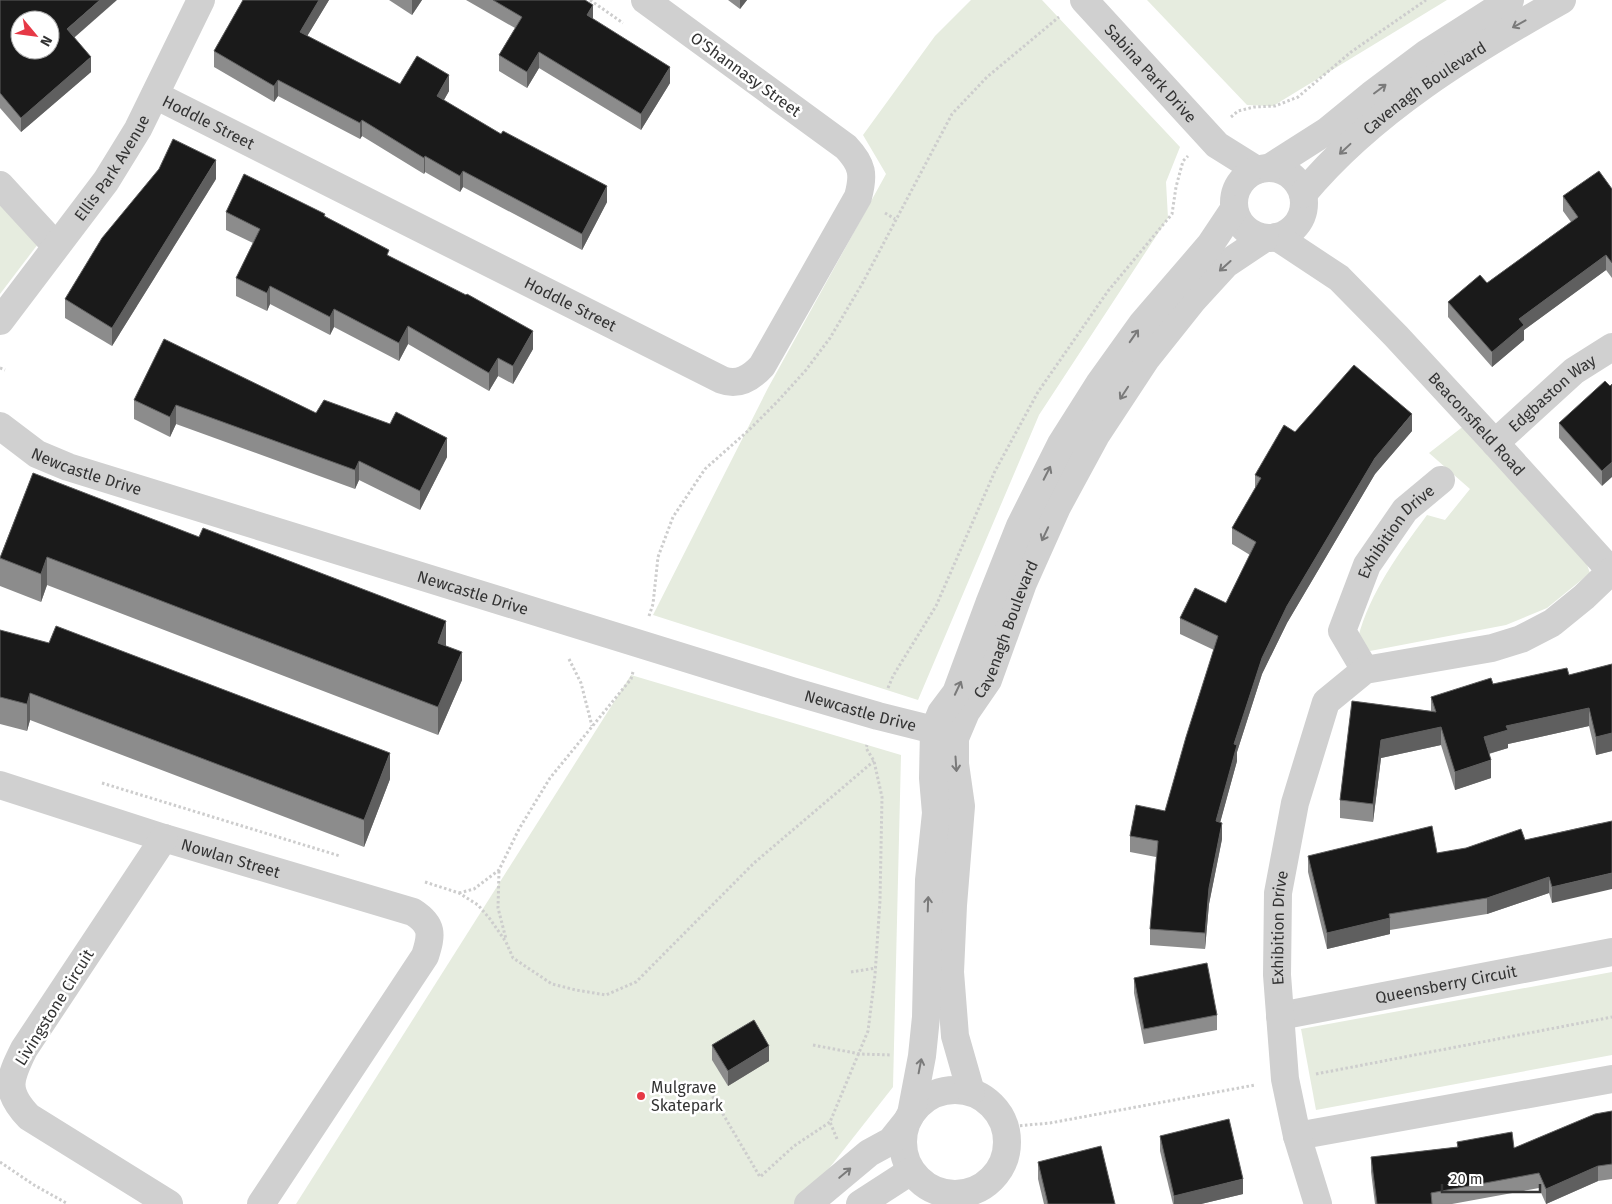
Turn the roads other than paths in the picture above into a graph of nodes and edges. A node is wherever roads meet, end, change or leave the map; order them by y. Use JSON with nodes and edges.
{"nodes":[{"id":1,"x":201,"y":0,"type":"edge"},
{"id":2,"x":645,"y":0,"type":"edge"},
{"id":3,"x":1510,"y":0,"type":"edge"},
{"id":4,"x":1562,"y":0,"type":"edge"},
{"id":5,"x":1075,"y":6,"type":"edge"},
{"id":6,"x":155,"y":95,"type":"junction"},
{"id":7,"x":1217,"y":145,"type":"junction"},
{"id":8,"x":846,"y":147,"type":"joint"},
{"id":9,"x":1263,"y":169,"type":"junction"},
{"id":10,"x":0,"y":185,"type":"edge"},
{"id":11,"x":1235,"y":199,"type":"junction"},
{"id":12,"x":1302,"y":206,"type":"junction"},
{"id":13,"x":1271,"y":238,"type":"junction"},
{"id":14,"x":56,"y":246,"type":"junction"},
{"id":15,"x":1339,"y":278,"type":"junction"},
{"id":16,"x":0,"y":321,"type":"edge"},
{"id":17,"x":1612,"y":347,"type":"edge"},
{"id":18,"x":0,"y":426,"type":"edge"},
{"id":19,"x":1495,"y":443,"type":"junction"},
{"id":20,"x":1441,"y":480,"type":"dead end"},
{"id":21,"x":1611,"y":572,"type":"edge"},
{"id":22,"x":1365,"y":670,"type":"junction"},
{"id":23,"x":945,"y":734,"type":"junction"},
{"id":24,"x":0,"y":785,"type":"edge"},
{"id":25,"x":164,"y":838,"type":"junction"},
{"id":26,"x":1612,"y":952,"type":"edge"},
{"id":27,"x":1280,"y":1016,"type":"junction"},
{"id":28,"x":1612,"y":1079,"type":"edge"},
{"id":29,"x":971,"y":1092,"type":"junction"},
{"id":30,"x":909,"y":1118,"type":"junction"},
{"id":31,"x":1297,"y":1136,"type":"junction"},
{"id":32,"x":911,"y":1171,"type":"junction"},
{"id":33,"x":979,"y":1196,"type":"edge"},
{"id":34,"x":951,"y":1199,"type":"edge"},
{"id":35,"x":169,"y":1204,"type":"edge"},
{"id":36,"x":261,"y":1204,"type":"edge"},
{"id":37,"x":808,"y":1204,"type":"edge"},
{"id":38,"x":860,"y":1204,"type":"edge"},
{"id":39,"x":1318,"y":1204,"type":"edge"}],
"edges":[{"from":1,"to":6,"type":"street","name":"Ellis Park Avenue"},
{"from":2,"to":8,"type":"street","name":"O'Shannasy Street"},
{"from":9,"to":3,"type":"street","name":"Cavenagh Boulevard","one_way":true},
{"from":4,"to":12,"type":"street","name":"Cavenagh Boulevard","one_way":true},
{"from":5,"to":7,"type":"street","name":"Sabina Park Drive"},
{"from":6,"to":8,"type":"street","name":"Hoddle Street"},
{"from":6,"to":14,"type":"street","name":"Ellis Park Avenue"},
{"from":7,"to":9,"type":"street","name":"Sabina Park Drive"},
{"from":7,"to":11,"type":"street","name":"Sabina Park Drive"},
{"from":9,"to":11,"type":"street"},
{"from":9,"to":12,"type":"street"},
{"from":10,"to":14,"type":"street"},
{"from":11,"to":13,"type":"street"},
{"from":23,"to":11,"type":"street","name":"Cavenagh Boulevard","one_way":true},
{"from":12,"to":13,"type":"street"},
{"from":12,"to":15,"type":"street","name":"Beaconsfield Road"},
{"from":13,"to":15,"type":"street","name":"Beaconsfield Road"},
{"from":13,"to":23,"type":"street","name":"Cavenagh Boulevard","one_way":true},
{"from":14,"to":16,"type":"street","name":"Ellis Park Avenue"},
{"from":15,"to":19,"type":"street","name":"Beaconsfield Road"},
{"from":17,"to":19,"type":"street","name":"Edgbaston Way"},
{"from":18,"to":23,"type":"street","name":"Newcastle Drive"},
{"from":19,"to":21,"type":"street","name":"Beaconsfield Road"},
{"from":20,"to":22,"type":"street","name":"Exhibition Drive"},
{"from":21,"to":22,"type":"street","name":"Exhibition Drive"},
{"from":22,"to":27,"type":"street","name":"Exhibition Drive"},
{"from":23,"to":29,"type":"street","name":"Cavenagh Boulevard","one_way":true},
{"from":30,"to":23,"type":"street","one_way":true},
{"from":24,"to":25,"type":"street","name":"Nowlan Street"},
{"from":25,"to":35,"type":"street","name":"Livingstone Circuit"},
{"from":25,"to":36,"type":"street","name":"Nowlan Street"},
{"from":26,"to":27,"type":"street","name":"Queensberry Circuit"},
{"from":27,"to":31,"type":"street","name":"Exhibition Drive"},
{"from":28,"to":31,"type":"street"},
{"from":29,"to":30,"type":"street"},
{"from":29,"to":33,"type":"street"},
{"from":30,"to":32,"type":"street"},
{"from":37,"to":30,"type":"street","one_way":true},
{"from":31,"to":39,"type":"street","name":"Exhibition Drive"},
{"from":32,"to":34,"type":"street"},
{"from":32,"to":38,"type":"street"},
{"from":33,"to":34,"type":"street"}]}
